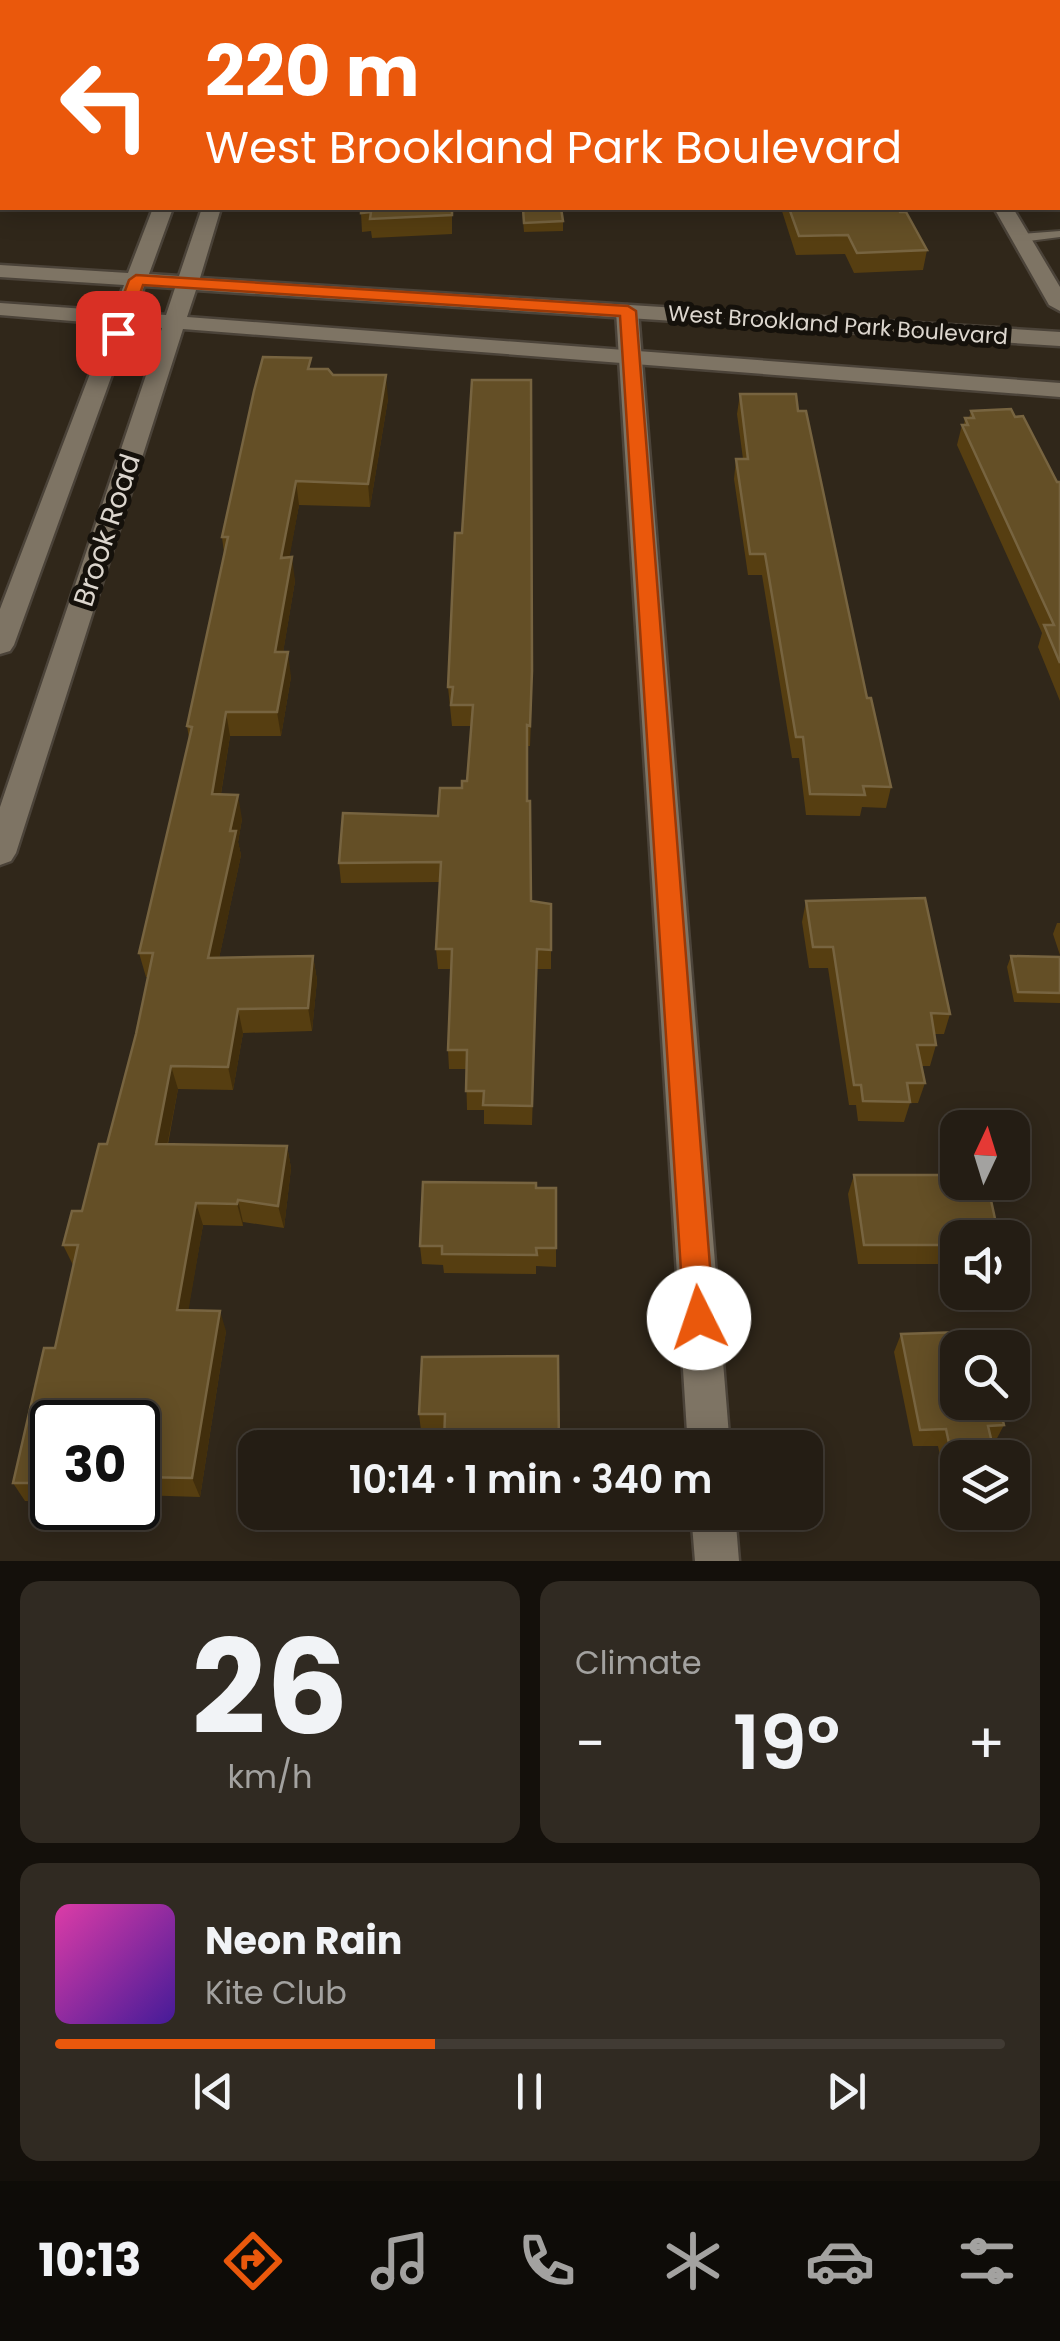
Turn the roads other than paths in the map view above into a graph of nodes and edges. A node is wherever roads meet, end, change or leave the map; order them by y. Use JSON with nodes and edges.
{"nodes":[{"id":1,"x":162,"y":210,"type":"edge"},
{"id":2,"x":211,"y":210,"type":"edge"},
{"id":3,"x":1004,"y":210,"type":"edge"},
{"id":4,"x":1060,"y":234,"type":"edge"},
{"id":5,"x":1021,"y":238,"type":"junction"},
{"id":6,"x":0,"y":270,"type":"edge"},
{"id":7,"x":136,"y":280,"type":"junction"},
{"id":8,"x":188,"y":283,"type":"junction"},
{"id":9,"x":1060,"y":305,"type":"edge"},
{"id":10,"x":0,"y":308,"type":"edge"},
{"id":11,"x":628,"y":311,"type":"junction"},
{"id":12,"x":123,"y":319,"type":"junction"},
{"id":13,"x":175,"y":324,"type":"junction"},
{"id":14,"x":1060,"y":339,"type":"edge"},
{"id":15,"x":630,"y":357,"type":"junction"},
{"id":16,"x":1060,"y":390,"type":"edge"},
{"id":17,"x":0,"y":645,"type":"edge"},
{"id":18,"x":0,"y":853,"type":"edge"},
{"id":19,"x":707,"y":1430,"type":"edge"},
{"id":20,"x":714,"y":1530,"type":"edge"},
{"id":21,"x":717,"y":1561,"type":"edge"}],
"edges":[{"from":1,"to":7,"type":"main road","name":"Brook Road"},
{"from":2,"to":8,"type":"main road","name":"Brook Road"},
{"from":3,"to":5,"type":"main road"},
{"from":4,"to":5,"type":"lane"},
{"from":5,"to":9,"type":"main road"},
{"from":6,"to":7,"type":"main road","name":"West Brookland Park Boulevard"},
{"from":7,"to":8,"type":"main road","name":"West Brookland Park Boulevard"},
{"from":7,"to":12,"type":"main road","name":"Brook Road"},
{"from":8,"to":11,"type":"main road","name":"West Brookland Park Boulevard"},
{"from":8,"to":13,"type":"main road","name":"Brook Road"},
{"from":10,"to":12,"type":"main road","name":"West Brookland Park Boulevard"},
{"from":11,"to":14,"type":"main road","name":"West Brookland Park Boulevard"},
{"from":11,"to":15,"type":"main road"},
{"from":12,"to":13,"type":"main road","name":"West Brookland Park Boulevard"},
{"from":12,"to":17,"type":"main road","name":"Brook Road"},
{"from":13,"to":15,"type":"main road","name":"West Brookland Park Boulevard"},
{"from":13,"to":18,"type":"main road","name":"Brook Road"},
{"from":15,"to":16,"type":"main road","name":"West Brookland Park Boulevard"},
{"from":15,"to":19,"type":"main road"},
{"from":20,"to":21,"type":"main road"}]}
